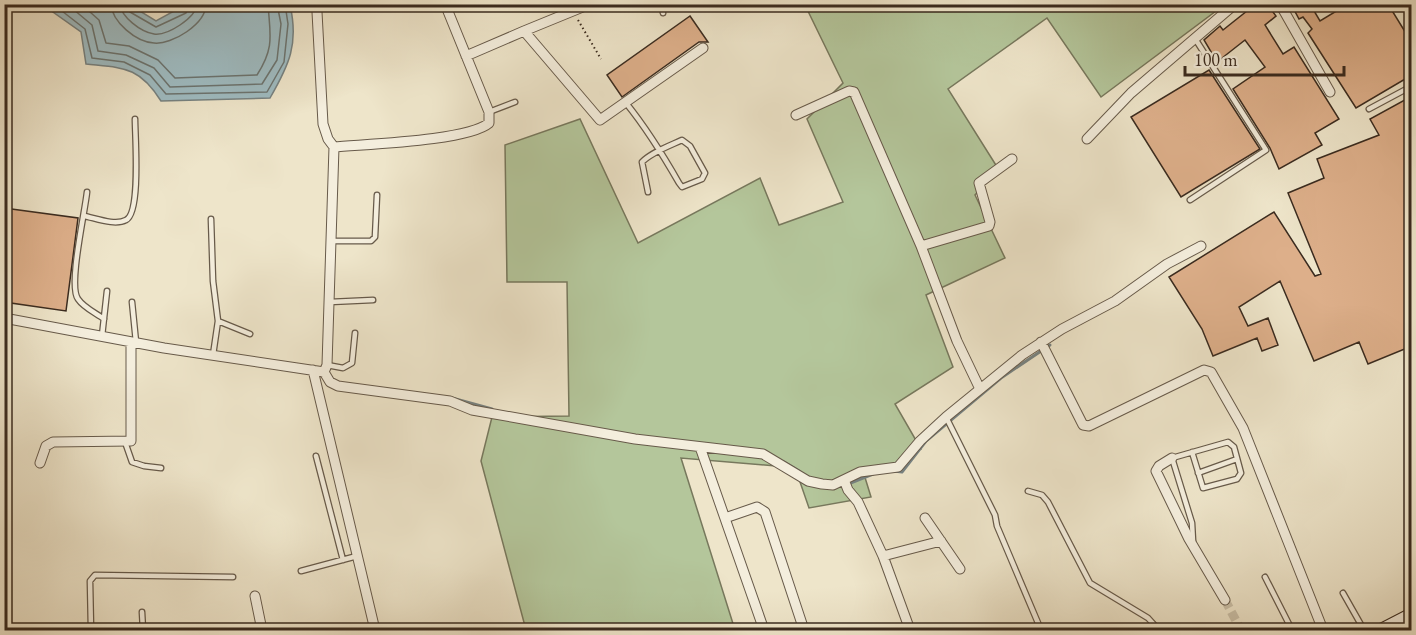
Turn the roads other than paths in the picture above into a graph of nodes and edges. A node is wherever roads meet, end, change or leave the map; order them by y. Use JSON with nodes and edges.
{"nodes":[{"id":1,"x":446,"y":4,"type":"edge"},
{"id":2,"x":590,"y":4,"type":"edge"},
{"id":3,"x":661,"y":4,"type":"edge"},
{"id":4,"x":1235,"y":4,"type":"edge"},
{"id":5,"x":1280,"y":4,"type":"edge"},
{"id":6,"x":571,"y":8,"type":"edge"},
{"id":7,"x":317,"y":12,"type":"dead end"},
{"id":8,"x":663,"y":14,"type":"dead end"},
{"id":9,"x":524,"y":32,"type":"junction"},
{"id":10,"x":1194,"y":37,"type":"junction"},
{"id":11,"x":702,"y":48,"type":"dead end"},
{"id":12,"x":466,"y":56,"type":"junction"},
{"id":13,"x":1412,"y":86,"type":"edge"},
{"id":14,"x":1330,"y":92,"type":"dead end"},
{"id":15,"x":515,"y":102,"type":"dead end"},
{"id":16,"x":626,"y":103,"type":"junction"},
{"id":17,"x":1369,"y":109,"type":"dead end"},
{"id":18,"x":489,"y":112,"type":"junction"},
{"id":19,"x":796,"y":116,"type":"dead end"},
{"id":20,"x":135,"y":119,"type":"dead end"},
{"id":21,"x":1087,"y":139,"type":"dead end"},
{"id":22,"x":334,"y":147,"type":"junction"},
{"id":23,"x":661,"y":150,"type":"junction"},
{"id":24,"x":1012,"y":159,"type":"dead end"},
{"id":25,"x":87,"y":192,"type":"dead end"},
{"id":26,"x":648,"y":192,"type":"dead end"},
{"id":27,"x":377,"y":195,"type":"dead end"},
{"id":28,"x":1190,"y":200,"type":"dead end"},
{"id":29,"x":84,"y":216,"type":"junction"},
{"id":30,"x":211,"y":219,"type":"dead end"},
{"id":31,"x":331,"y":241,"type":"junction"},
{"id":32,"x":921,"y":246,"type":"junction"},
{"id":33,"x":1201,"y":246,"type":"dead end"},
{"id":34,"x":107,"y":291,"type":"dead end"},
{"id":35,"x":373,"y":300,"type":"dead end"},
{"id":36,"x":132,"y":302,"type":"dead end"},
{"id":37,"x":330,"y":302,"type":"junction"},
{"id":38,"x":4,"y":318,"type":"edge"},
{"id":39,"x":104,"y":319,"type":"junction"},
{"id":40,"x":218,"y":321,"type":"junction"},
{"id":41,"x":355,"y":333,"type":"dead end"},
{"id":42,"x":250,"y":334,"type":"dead end"},
{"id":43,"x":102,"y":336,"type":"junction"},
{"id":44,"x":133,"y":342,"type":"junction"},
{"id":45,"x":1043,"y":346,"type":"junction"},
{"id":46,"x":213,"y":355,"type":"junction"},
{"id":47,"x":326,"y":369,"type":"junction"},
{"id":48,"x":313,"y":370,"type":"junction"},
{"id":49,"x":979,"y":387,"type":"junction"},
{"id":50,"x":949,"y":421,"type":"junction"},
{"id":51,"x":125,"y":442,"type":"junction"},
{"id":52,"x":702,"y":452,"type":"junction"},
{"id":53,"x":1192,"y":452,"type":"junction"},
{"id":54,"x":316,"y":456,"type":"dead end"},
{"id":55,"x":1172,"y":458,"type":"junction"},
{"id":56,"x":1238,"y":459,"type":"junction"},
{"id":57,"x":40,"y":464,"type":"dead end"},
{"id":58,"x":161,"y":468,"type":"dead end"},
{"id":59,"x":1198,"y":473,"type":"junction"},
{"id":60,"x":845,"y":484,"type":"junction"},
{"id":61,"x":1028,"y":491,"type":"dead end"},
{"id":62,"x":725,"y":518,"type":"junction"},
{"id":63,"x":925,"y":518,"type":"dead end"},
{"id":64,"x":941,"y":541,"type":"junction"},
{"id":65,"x":1193,"y":545,"type":"junction"},
{"id":66,"x":357,"y":556,"type":"junction"},
{"id":67,"x":883,"y":556,"type":"junction"},
{"id":68,"x":343,"y":560,"type":"junction"},
{"id":69,"x":960,"y":569,"type":"dead end"},
{"id":70,"x":301,"y":571,"type":"dead end"},
{"id":71,"x":233,"y":577,"type":"dead end"},
{"id":72,"x":1265,"y":577,"type":"dead end"},
{"id":73,"x":1343,"y":593,"type":"dead end"},
{"id":74,"x":255,"y":596,"type":"dead end"},
{"id":75,"x":1225,"y":600,"type":"tunnel mouth"},
{"id":76,"x":142,"y":612,"type":"dead end"},
{"id":77,"x":1412,"y":614,"type":"edge"},
{"id":78,"x":92,"y":630,"type":"edge"},
{"id":79,"x":142,"y":630,"type":"edge"},
{"id":80,"x":262,"y":630,"type":"edge"},
{"id":81,"x":375,"y":630,"type":"edge"},
{"id":82,"x":764,"y":630,"type":"edge"},
{"id":83,"x":804,"y":630,"type":"edge"},
{"id":84,"x":910,"y":630,"type":"edge"},
{"id":85,"x":1041,"y":630,"type":"edge"},
{"id":86,"x":1160,"y":630,"type":"edge"},
{"id":87,"x":1292,"y":630,"type":"edge"},
{"id":88,"x":1323,"y":630,"type":"edge"},
{"id":89,"x":1364,"y":630,"type":"edge"},
{"id":90,"x":1381,"y":630,"type":"edge"}],
"edges":[{"from":1,"to":12,"type":"street"},
{"from":2,"to":6,"type":"street"},
{"from":3,"to":8,"type":"lane"},
{"from":4,"to":10,"type":"street"},
{"from":5,"to":14,"type":"street"},
{"from":6,"to":9,"type":"street"},
{"from":7,"to":22,"type":"street"},
{"from":9,"to":12,"type":"street"},
{"from":9,"to":16,"type":"street"},
{"from":10,"to":21,"type":"street"},
{"from":10,"to":28,"type":"lane"},
{"from":11,"to":16,"type":"street"},
{"from":12,"to":18,"type":"street"},
{"from":13,"to":17,"type":"lane"},
{"from":15,"to":18,"type":"lane"},
{"from":16,"to":23,"type":"lane"},
{"from":18,"to":22,"type":"street"},
{"from":19,"to":32,"type":"street"},
{"from":20,"to":29,"type":"lane"},
{"from":22,"to":31,"type":"street"},
{"from":23,"to":23,"type":"lane"},
{"from":23,"to":26,"type":"lane"},
{"from":24,"to":32,"type":"street"},
{"from":25,"to":29,"type":"lane"},
{"from":27,"to":31,"type":"lane"},
{"from":29,"to":39,"type":"lane"},
{"from":30,"to":40,"type":"lane"},
{"from":31,"to":37,"type":"street"},
{"from":32,"to":49,"type":"street"},
{"from":33,"to":45,"type":"street"},
{"from":34,"to":39,"type":"lane"},
{"from":35,"to":37,"type":"lane"},
{"from":36,"to":44,"type":"lane"},
{"from":37,"to":47,"type":"street"},
{"from":38,"to":43,"type":"street"},
{"from":39,"to":43,"type":"lane"},
{"from":40,"to":42,"type":"lane"},
{"from":40,"to":46,"type":"lane"},
{"from":41,"to":47,"type":"lane"},
{"from":43,"to":44,"type":"street"},
{"from":44,"to":46,"type":"street"},
{"from":44,"to":51,"type":"street"},
{"from":45,"to":49,"type":"street"},
{"from":45,"to":88,"type":"street"},
{"from":46,"to":48,"type":"street"},
{"from":47,"to":48,"type":"street"},
{"from":47,"to":52,"type":"street"},
{"from":48,"to":66,"type":"street"},
{"from":49,"to":50,"type":"street"},
{"from":50,"to":60,"type":"street"},
{"from":50,"to":85,"type":"lane"},
{"from":51,"to":57,"type":"street"},
{"from":51,"to":58,"type":"lane"},
{"from":52,"to":60,"type":"street"},
{"from":52,"to":62,"type":"street"},
{"from":53,"to":55,"type":"lane"},
{"from":53,"to":56,"type":"lane"},
{"from":53,"to":59,"type":"lane"},
{"from":54,"to":68,"type":"lane"},
{"from":55,"to":65,"type":"lane"},
{"from":55,"to":65,"type":"street"},
{"from":56,"to":59,"type":"lane"},
{"from":56,"to":59,"type":"lane"},
{"from":60,"to":67,"type":"street"},
{"from":61,"to":86,"type":"lane"},
{"from":62,"to":82,"type":"street"},
{"from":62,"to":83,"type":"street"},
{"from":63,"to":64,"type":"street"},
{"from":64,"to":67,"type":"street"},
{"from":64,"to":69,"type":"street"},
{"from":65,"to":75,"type":"street"},
{"from":66,"to":68,"type":"lane"},
{"from":66,"to":81,"type":"street"},
{"from":67,"to":84,"type":"street"},
{"from":68,"to":70,"type":"lane"},
{"from":71,"to":78,"type":"lane"},
{"from":72,"to":87,"type":"lane"},
{"from":73,"to":89,"type":"lane"},
{"from":74,"to":80,"type":"street"},
{"from":76,"to":79,"type":"lane"},
{"from":77,"to":90,"type":"main road"}]}
